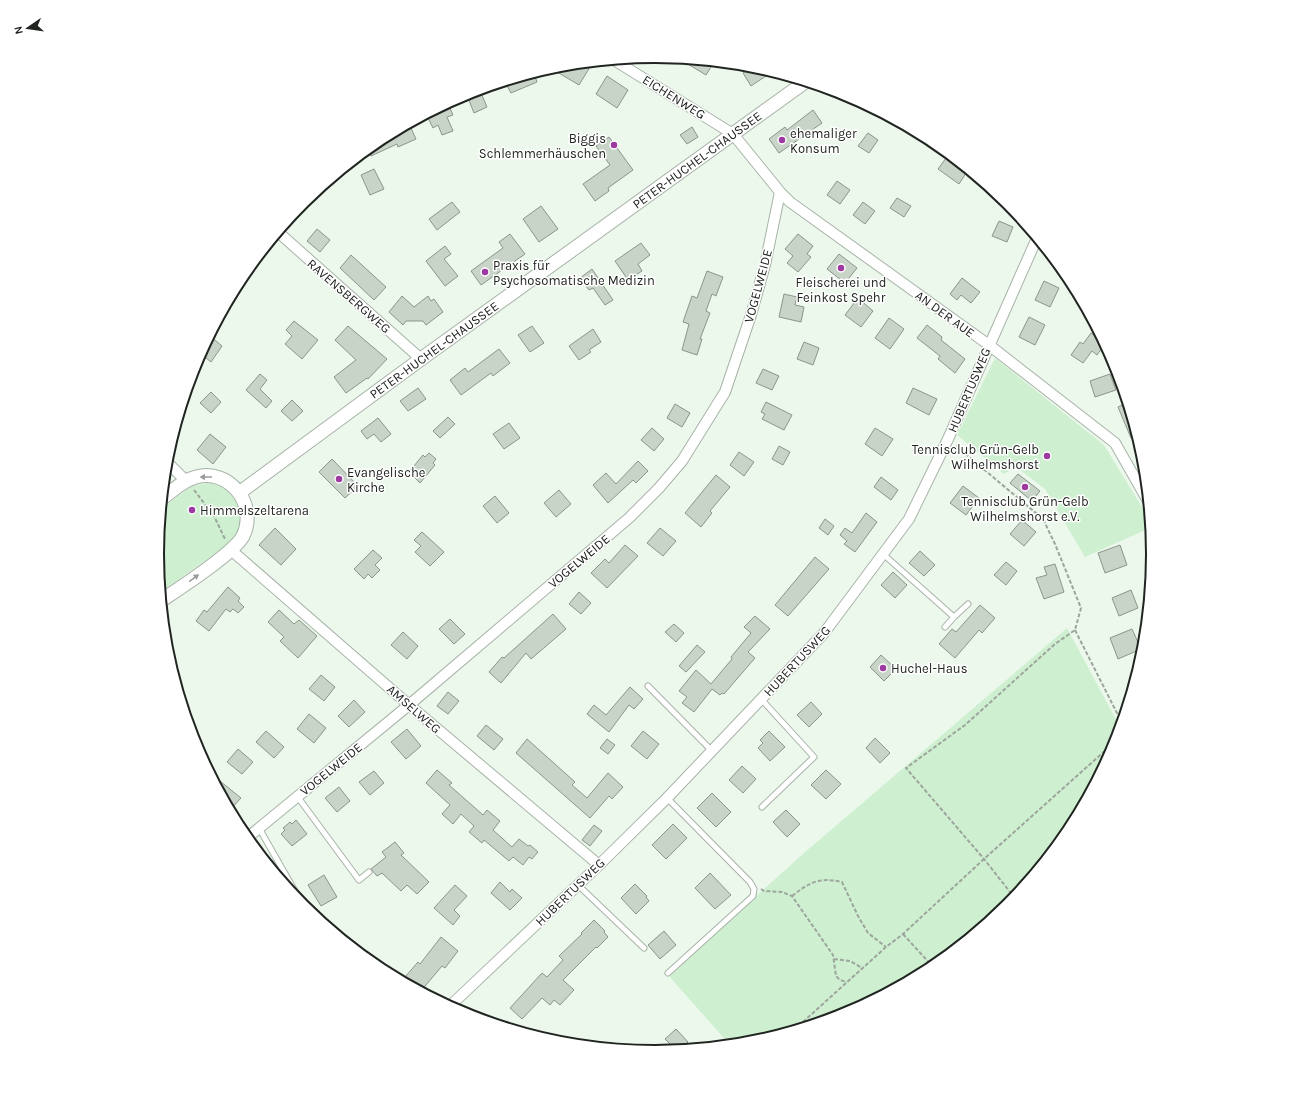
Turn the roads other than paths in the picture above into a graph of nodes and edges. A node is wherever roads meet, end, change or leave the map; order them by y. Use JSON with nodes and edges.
{"nodes":[{"id":1,"x":621,"y":64,"type":"edge"},
{"id":2,"x":800,"y":85,"type":"edge"},
{"id":3,"x":733,"y":134,"type":"junction"},
{"id":4,"x":780,"y":192,"type":"junction"},
{"id":5,"x":282,"y":235,"type":"edge"},
{"id":6,"x":1035,"y":243,"type":"edge"},
{"id":7,"x":989,"y":345,"type":"junction"},
{"id":8,"x":421,"y":359,"type":"junction"},
{"id":9,"x":172,"y":467,"type":"edge"},
{"id":10,"x":186,"y":481,"type":"junction"},
{"id":11,"x":1142,"y":491,"type":"edge"},
{"id":12,"x":239,"y":493,"type":"junction"},
{"id":13,"x":168,"y":494,"type":"edge"},
{"id":14,"x":231,"y":550,"type":"junction"},
{"id":15,"x":883,"y":554,"type":"junction"},
{"id":16,"x":166,"y":597,"type":"edge"},
{"id":17,"x":968,"y":604,"type":"dead end"},
{"id":18,"x":954,"y":618,"type":"junction"},
{"id":19,"x":945,"y":627,"type":"dead end"},
{"id":20,"x":648,"y":686,"type":"dead end"},
{"id":21,"x":761,"y":699,"type":"junction"},
{"id":22,"x":409,"y":705,"type":"junction"},
{"id":23,"x":712,"y":751,"type":"junction"},
{"id":24,"x":297,"y":796,"type":"junction"},
{"id":25,"x":667,"y":798,"type":"junction"},
{"id":26,"x":762,"y":807,"type":"dead end"},
{"id":27,"x":259,"y":828,"type":"junction"},
{"id":28,"x":252,"y":834,"type":"edge"},
{"id":29,"x":599,"y":865,"type":"junction"},
{"id":30,"x":369,"y":872,"type":"dead end"},
{"id":31,"x":290,"y":882,"type":"edge"},
{"id":32,"x":578,"y":885,"type":"junction"},
{"id":33,"x":644,"y":948,"type":"dead end"},
{"id":34,"x":668,"y":973,"type":"dead end"},
{"id":35,"x":454,"y":1002,"type":"edge"}],
"edges":[{"from":1,"to":3,"type":"street","name":"EICHENWEG"},
{"from":2,"to":3,"type":"street","name":"PETER-HUCHEL-CHAUSSEE"},
{"from":3,"to":4,"type":"street","name":"AN DER AUE"},
{"from":3,"to":8,"type":"street","name":"PETER-HUCHEL-CHAUSSEE"},
{"from":4,"to":7,"type":"street","name":"AN DER AUE"},
{"from":4,"to":22,"type":"street","name":"VOGELWEIDE"},
{"from":5,"to":8,"type":"street","name":"RAVENSBERGWEG"},
{"from":6,"to":7,"type":"street","name":"HUBERTUSWEG"},
{"from":7,"to":11,"type":"street","name":"AN DER AUE"},
{"from":7,"to":15,"type":"street","name":"HUBERTUSWEG"},
{"from":8,"to":12,"type":"street","name":"PETER-HUCHEL-CHAUSSEE"},
{"from":9,"to":10,"type":"street"},
{"from":12,"to":10,"type":"street","one_way":true},
{"from":10,"to":13,"type":"street"},
{"from":12,"to":14,"type":"street"},
{"from":16,"to":14,"type":"street","one_way":true},
{"from":14,"to":22,"type":"street","name":"AMSELWEG"},
{"from":15,"to":18,"type":"lane"},
{"from":15,"to":21,"type":"street","name":"HUBERTUSWEG"},
{"from":17,"to":18,"type":"lane"},
{"from":18,"to":19,"type":"lane"},
{"from":20,"to":23,"type":"lane"},
{"from":21,"to":23,"type":"street","name":"HUBERTUSWEG"},
{"from":21,"to":26,"type":"lane"},
{"from":22,"to":24,"type":"street","name":"VOGELWEIDE"},
{"from":22,"to":29,"type":"street","name":"AMSELWEG"},
{"from":23,"to":25,"type":"street","name":"HUBERTUSWEG"},
{"from":24,"to":27,"type":"street","name":"VOGELWEIDE"},
{"from":24,"to":30,"type":"lane"},
{"from":25,"to":29,"type":"street","name":"HUBERTUSWEG"},
{"from":25,"to":34,"type":"lane"},
{"from":27,"to":28,"type":"street","name":"VOGELWEIDE"},
{"from":27,"to":31,"type":"lane"},
{"from":29,"to":32,"type":"street","name":"HUBERTUSWEG"},
{"from":32,"to":33,"type":"lane"},
{"from":32,"to":35,"type":"street","name":"HUBERTUSWEG"}]}
